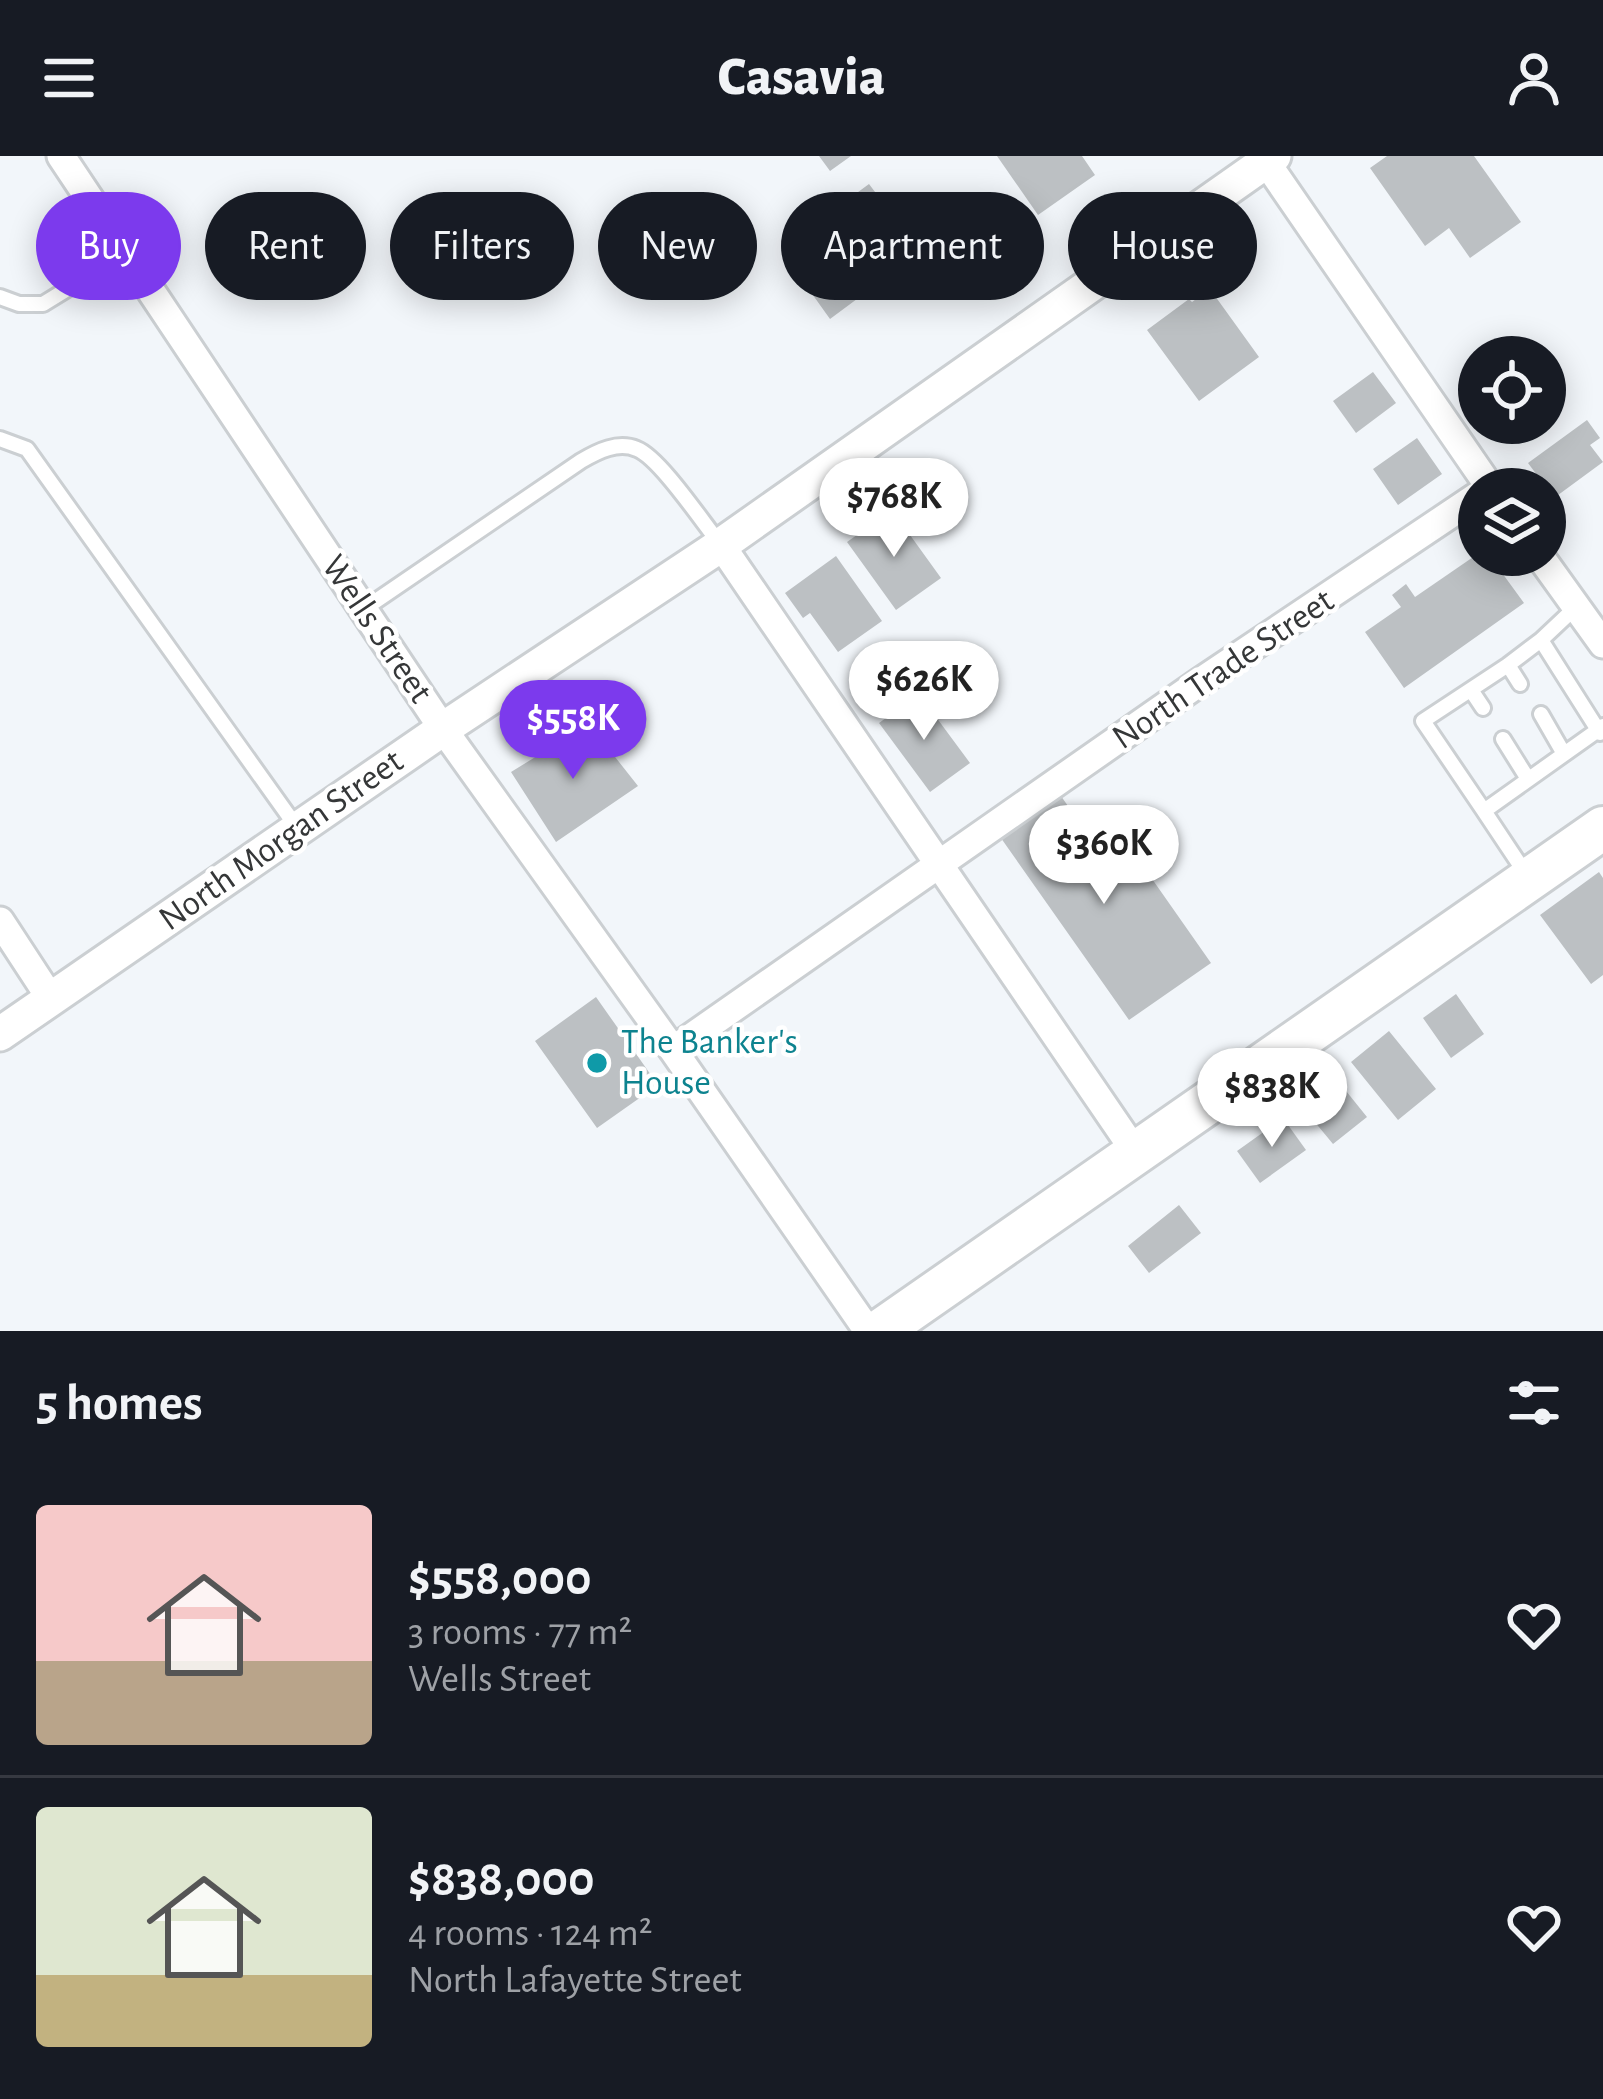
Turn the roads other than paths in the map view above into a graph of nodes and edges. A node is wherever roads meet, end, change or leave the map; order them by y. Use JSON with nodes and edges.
{"nodes":[{"id":1,"x":61,"y":156,"type":"edge"},
{"id":2,"x":1267,"y":158,"type":"edge"},
{"id":3,"x":85,"y":192,"type":"edge"},
{"id":4,"x":0,"y":297,"type":"edge"},
{"id":5,"x":50,"y":300,"type":"edge"},
{"id":6,"x":157,"y":300,"type":"edge"},
{"id":7,"x":0,"y":439,"type":"edge"},
{"id":8,"x":1476,"y":468,"type":"edge"},
{"id":9,"x":1458,"y":509,"type":"edge"},
{"id":10,"x":721,"y":545,"type":"junction"},
{"id":11,"x":1554,"y":576,"type":"edge"},
{"id":12,"x":1576,"y":607,"type":"junction"},
{"id":13,"x":364,"y":609,"type":"junction"},
{"id":14,"x":1541,"y":640,"type":"junction"},
{"id":15,"x":1603,"y":644,"type":"edge"},
{"id":16,"x":1508,"y":665,"type":"junction"},
{"id":17,"x":1520,"y":684,"type":"dead end"},
{"id":18,"x":1471,"y":690,"type":"junction"},
{"id":19,"x":1483,"y":708,"type":"dead end"},
{"id":20,"x":1540,"y":714,"type":"dead end"},
{"id":21,"x":443,"y":729,"type":"junction"},
{"id":22,"x":1601,"y":731,"type":"edge"},
{"id":23,"x":1503,"y":739,"type":"dead end"},
{"id":24,"x":1564,"y":754,"type":"junction"},
{"id":25,"x":1528,"y":779,"type":"junction"},
{"id":26,"x":1484,"y":811,"type":"junction"},
{"id":27,"x":1603,"y":828,"type":"edge"},
{"id":28,"x":298,"y":829,"type":"junction"},
{"id":29,"x":940,"y":866,"type":"junction"},
{"id":30,"x":1529,"y":879,"type":"junction"},
{"id":31,"x":0,"y":921,"type":"edge"},
{"id":32,"x":51,"y":999,"type":"junction"},
{"id":33,"x":0,"y":1034,"type":"edge"},
{"id":34,"x":673,"y":1050,"type":"junction"},
{"id":35,"x":1136,"y":1153,"type":"junction"},
{"id":36,"x":868,"y":1331,"type":"edge"},
{"id":37,"x":880,"y":1331,"type":"edge"}],
"edges":[{"from":1,"to":3,"type":"street","name":"Wells Street"},
{"from":2,"to":8,"type":"street"},
{"from":2,"to":10,"type":"street","name":"North Morgan Street"},
{"from":4,"to":5,"type":"lane"},
{"from":6,"to":13,"type":"street","name":"Wells Street"},
{"from":7,"to":28,"type":"lane"},
{"from":9,"to":29,"type":"street","name":"North Trade Street"},
{"from":10,"to":13,"type":"lane"},
{"from":10,"to":21,"type":"street","name":"North Morgan Street"},
{"from":10,"to":29,"type":"street"},
{"from":11,"to":12,"type":"street"},
{"from":12,"to":14,"type":"lane"},
{"from":12,"to":15,"type":"street"},
{"from":13,"to":21,"type":"street","name":"Wells Street"},
{"from":14,"to":16,"type":"lane"},
{"from":14,"to":22,"type":"lane"},
{"from":16,"to":17,"type":"lane"},
{"from":16,"to":18,"type":"lane"},
{"from":18,"to":19,"type":"lane"},
{"from":18,"to":26,"type":"lane"},
{"from":20,"to":24,"type":"lane"},
{"from":21,"to":28,"type":"street","name":"North Morgan Street"},
{"from":21,"to":34,"type":"street","name":"Wells Street"},
{"from":22,"to":24,"type":"lane"},
{"from":23,"to":25,"type":"lane"},
{"from":24,"to":25,"type":"lane"},
{"from":25,"to":26,"type":"lane"},
{"from":26,"to":30,"type":"lane"},
{"from":27,"to":30,"type":"main road"},
{"from":28,"to":32,"type":"street","name":"North Morgan Street"},
{"from":29,"to":34,"type":"street","name":"North Trade Street"},
{"from":29,"to":35,"type":"street"},
{"from":30,"to":35,"type":"main road"},
{"from":31,"to":32,"type":"street"},
{"from":32,"to":33,"type":"street","name":"North Morgan Street"},
{"from":34,"to":36,"type":"street","name":"Wells Street"},
{"from":35,"to":37,"type":"main road"}]}
